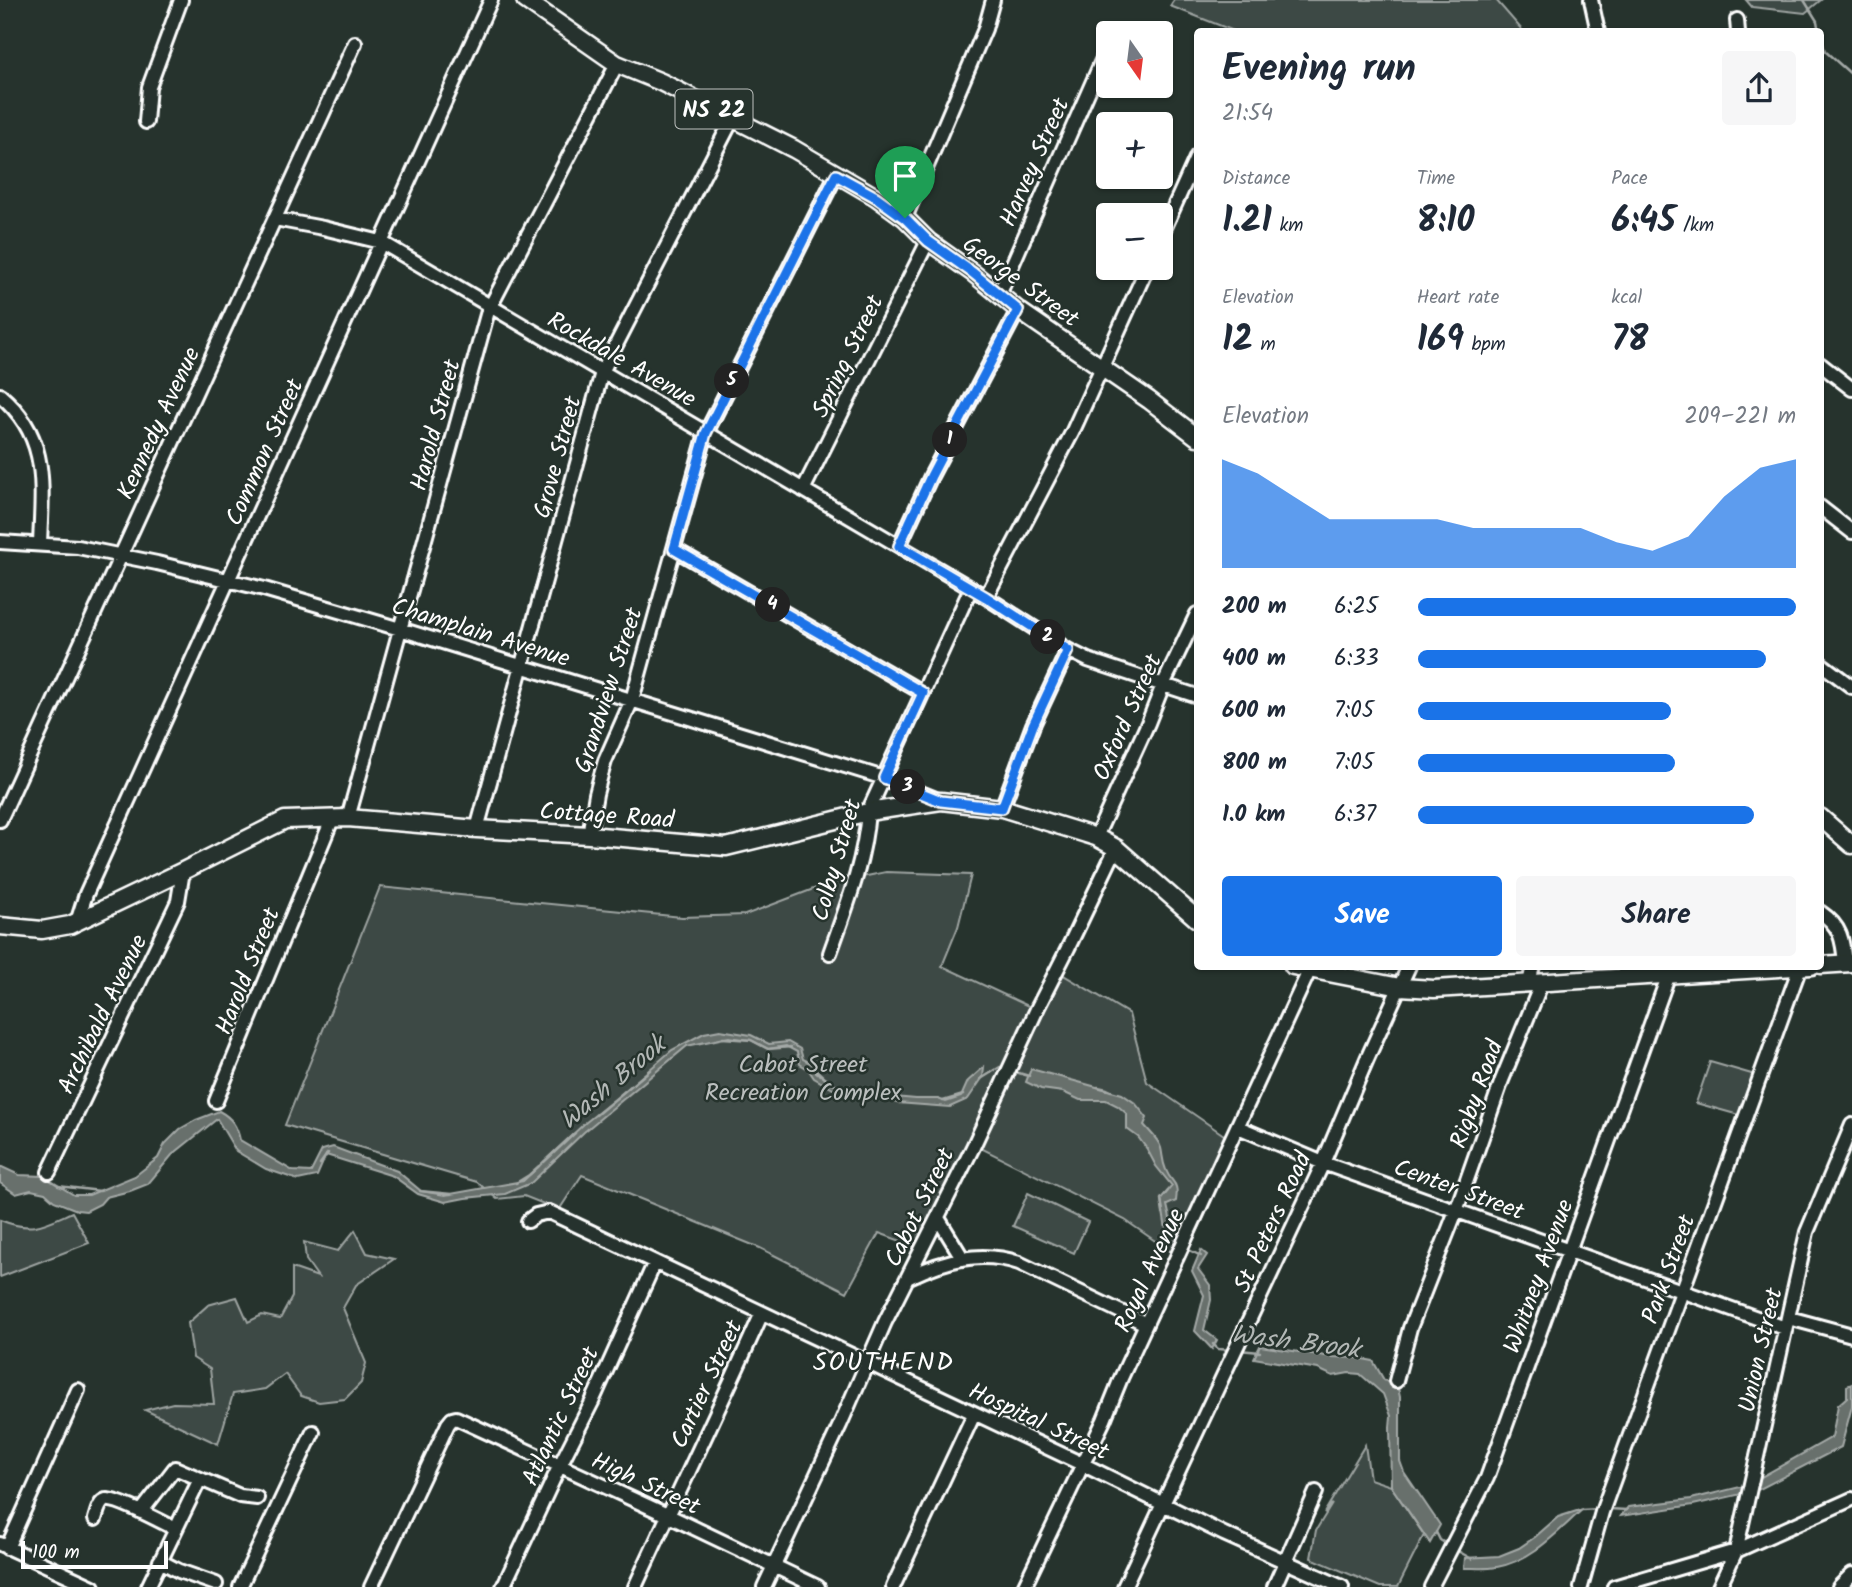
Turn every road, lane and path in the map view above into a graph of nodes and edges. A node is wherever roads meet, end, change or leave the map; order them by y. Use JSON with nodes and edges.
{"nodes":[{"id":1,"x":181,"y":0,"type":"edge"},
{"id":2,"x":491,"y":0,"type":"edge"},
{"id":3,"x":525,"y":0,"type":"edge"},
{"id":4,"x":993,"y":0,"type":"edge"},
{"id":5,"x":1591,"y":0,"type":"edge"},
{"id":6,"x":1597,"y":28,"type":"edge"},
{"id":7,"x":355,"y":43,"type":"dead end"},
{"id":8,"x":617,"y":64,"type":"junction"},
{"id":9,"x":1096,"y":74,"type":"edge"},
{"id":10,"x":733,"y":118,"type":"junction"},
{"id":11,"x":146,"y":122,"type":"dead end"},
{"id":12,"x":1194,"y":163,"type":"edge"},
{"id":13,"x":836,"y":175,"type":"junction"},
{"id":14,"x":1173,"y":209,"type":"edge"},
{"id":15,"x":905,"y":218,"type":"junction"},
{"id":16,"x":275,"y":219,"type":"junction"},
{"id":17,"x":928,"y":241,"type":"junction"},
{"id":18,"x":381,"y":242,"type":"junction"},
{"id":19,"x":1142,"y":280,"type":"edge"},
{"id":20,"x":999,"y":295,"type":"junction"},
{"id":21,"x":490,"y":306,"type":"junction"},
{"id":22,"x":1018,"y":310,"type":"junction"},
{"id":23,"x":1103,"y":367,"type":"junction"},
{"id":24,"x":1824,"y":367,"type":"edge"},
{"id":25,"x":602,"y":372,"type":"junction"},
{"id":26,"x":1852,"y":389,"type":"edge"},
{"id":27,"x":0,"y":396,"type":"edge"},
{"id":28,"x":706,"y":433,"type":"junction"},
{"id":29,"x":1194,"y":435,"type":"edge"},
{"id":30,"x":803,"y":490,"type":"junction"},
{"id":31,"x":1824,"y":509,"type":"edge"},
{"id":32,"x":1852,"y":532,"type":"edge"},
{"id":33,"x":0,"y":542,"type":"edge"},
{"id":34,"x":40,"y":544,"type":"junction"},
{"id":35,"x":899,"y":546,"type":"junction"},
{"id":36,"x":674,"y":549,"type":"junction"},
{"id":37,"x":121,"y":555,"type":"junction"},
{"id":38,"x":229,"y":580,"type":"junction"},
{"id":39,"x":971,"y":588,"type":"junction"},
{"id":40,"x":986,"y":597,"type":"junction"},
{"id":41,"x":1194,"y":620,"type":"edge"},
{"id":42,"x":400,"y":629,"type":"junction"},
{"id":43,"x":1068,"y":650,"type":"junction"},
{"id":44,"x":522,"y":666,"type":"junction"},
{"id":45,"x":1824,"y":666,"type":"edge"},
{"id":46,"x":1163,"y":685,"type":"junction"},
{"id":47,"x":1852,"y":687,"type":"edge"},
{"id":48,"x":923,"y":693,"type":"junction"},
{"id":49,"x":1194,"y":695,"type":"edge"},
{"id":50,"x":632,"y":700,"type":"junction"},
{"id":51,"x":884,"y":778,"type":"junction"},
{"id":52,"x":941,"y":801,"type":"junction"},
{"id":53,"x":1002,"y":808,"type":"junction"},
{"id":54,"x":868,"y":812,"type":"junction"},
{"id":55,"x":341,"y":818,"type":"junction"},
{"id":56,"x":0,"y":820,"type":"edge"},
{"id":57,"x":1824,"y":820,"type":"edge"},
{"id":58,"x":477,"y":829,"type":"junction"},
{"id":59,"x":589,"y":835,"type":"junction"},
{"id":60,"x":1096,"y":837,"type":"junction"},
{"id":61,"x":1852,"y":845,"type":"edge"},
{"id":62,"x":1116,"y":848,"type":"junction"},
{"id":63,"x":183,"y":872,"type":"junction"},
{"id":64,"x":1824,"y":915,"type":"edge"},
{"id":65,"x":1194,"y":916,"type":"edge"},
{"id":66,"x":76,"y":922,"type":"junction"},
{"id":67,"x":0,"y":926,"type":"edge"},
{"id":68,"x":830,"y":953,"type":"dead end"},
{"id":69,"x":1848,"y":964,"type":"edge"},
{"id":70,"x":1824,"y":965,"type":"edge"},
{"id":71,"x":1310,"y":970,"type":"edge"},
{"id":72,"x":1315,"y":970,"type":"edge"},
{"id":73,"x":1407,"y":970,"type":"edge"},
{"id":74,"x":1534,"y":970,"type":"edge"},
{"id":75,"x":1744,"y":970,"type":"edge"},
{"id":76,"x":1799,"y":970,"type":"edge"},
{"id":77,"x":1670,"y":974,"type":"junction"},
{"id":78,"x":1535,"y":982,"type":"junction"},
{"id":79,"x":1399,"y":987,"type":"junction"},
{"id":80,"x":216,"y":1101,"type":"dead end"},
{"id":81,"x":1852,"y":1125,"type":"edge"},
{"id":82,"x":1238,"y":1127,"type":"junction"},
{"id":83,"x":1323,"y":1163,"type":"junction"},
{"id":84,"x":49,"y":1172,"type":"dead end"},
{"id":85,"x":1457,"y":1211,"type":"junction"},
{"id":86,"x":938,"y":1218,"type":"junction"},
{"id":87,"x":528,"y":1221,"type":"dead end"},
{"id":88,"x":1570,"y":1251,"type":"junction"},
{"id":89,"x":963,"y":1259,"type":"junction"},
{"id":90,"x":656,"y":1262,"type":"junction"},
{"id":91,"x":908,"y":1278,"type":"junction"},
{"id":92,"x":1682,"y":1291,"type":"junction"},
{"id":93,"x":762,"y":1313,"type":"junction"},
{"id":94,"x":1787,"y":1323,"type":"junction"},
{"id":95,"x":1146,"y":1324,"type":"junction"},
{"id":96,"x":1852,"y":1335,"type":"edge"},
{"id":97,"x":868,"y":1363,"type":"junction"},
{"id":98,"x":1396,"y":1381,"type":"dead end"},
{"id":99,"x":78,"y":1390,"type":"dead end"},
{"id":100,"x":974,"y":1414,"type":"junction"},
{"id":101,"x":313,"y":1432,"type":"dead end"},
{"id":102,"x":1082,"y":1464,"type":"junction"},
{"id":103,"x":560,"y":1465,"type":"junction"},
{"id":104,"x":200,"y":1479,"type":"junction"},
{"id":105,"x":1316,"y":1492,"type":"dead end"},
{"id":106,"x":257,"y":1498,"type":"dead end"},
{"id":107,"x":1852,"y":1500,"type":"edge"},
{"id":108,"x":1163,"y":1504,"type":"junction"},
{"id":109,"x":141,"y":1512,"type":"junction"},
{"id":110,"x":667,"y":1515,"type":"junction"},
{"id":111,"x":95,"y":1519,"type":"dead end"},
{"id":112,"x":176,"y":1529,"type":"junction"},
{"id":113,"x":3,"y":1546,"type":"edge"},
{"id":114,"x":1736,"y":1551,"type":"junction"},
{"id":115,"x":160,"y":1561,"type":"junction"},
{"id":116,"x":1285,"y":1563,"type":"junction"},
{"id":117,"x":774,"y":1565,"type":"junction"},
{"id":118,"x":1852,"y":1574,"type":"edge"},
{"id":119,"x":216,"y":1584,"type":"dead end"},
{"id":120,"x":93,"y":1587,"type":"edge"},
{"id":121,"x":148,"y":1587,"type":"edge"},
{"id":122,"x":240,"y":1587,"type":"edge"},
{"id":123,"x":371,"y":1587,"type":"edge"},
{"id":124,"x":503,"y":1587,"type":"edge"},
{"id":125,"x":635,"y":1587,"type":"edge"},
{"id":126,"x":764,"y":1587,"type":"edge"},
{"id":127,"x":818,"y":1587,"type":"edge"},
{"id":128,"x":893,"y":1587,"type":"edge"},
{"id":129,"x":1024,"y":1587,"type":"edge"},
{"id":130,"x":1124,"y":1587,"type":"edge"},
{"id":131,"x":1274,"y":1587,"type":"edge"},
{"id":132,"x":1342,"y":1587,"type":"edge"},
{"id":133,"x":1432,"y":1587,"type":"edge"},
{"id":134,"x":1581,"y":1587,"type":"edge"},
{"id":135,"x":1614,"y":1587,"type":"edge"},
{"id":136,"x":1719,"y":1587,"type":"edge"},
{"id":137,"x":1839,"y":1587,"type":"edge"}],
"edges":[{"from":1,"to":11,"type":"street"},
{"from":2,"to":18,"type":"street","name":"Common Street"},
{"from":3,"to":8,"type":"main road","name":"George Street","number":"NS 22"},
{"from":4,"to":15,"type":"street"},
{"from":5,"to":6,"type":"street"},
{"from":7,"to":16,"type":"street","name":"Kennedy Avenue"},
{"from":8,"to":10,"type":"main road","name":"George Street","number":"NS 22"},
{"from":8,"to":21,"type":"street","name":"Harold Street"},
{"from":9,"to":20,"type":"street","name":"Harvey Street"},
{"from":10,"to":13,"type":"main road","name":"George Street","number":"NS 22"},
{"from":10,"to":25,"type":"street","name":"Grove Street"},
{"from":12,"to":14,"type":"street"},
{"from":13,"to":15,"type":"main road","name":"George Street","number":"NS 22"},
{"from":13,"to":28,"type":"street","name":"Grandview Street"},
{"from":15,"to":17,"type":"main road","name":"George Street","number":"NS 22"},
{"from":16,"to":18,"type":"street","name":"Rockdale Avenue"},
{"from":16,"to":37,"type":"street","name":"Kennedy Avenue"},
{"from":17,"to":20,"type":"main road","name":"George Street","number":"NS 22"},
{"from":17,"to":30,"type":"street","name":"Spring Street"},
{"from":18,"to":21,"type":"street","name":"Rockdale Avenue"},
{"from":18,"to":38,"type":"street","name":"Common Street"},
{"from":19,"to":23,"type":"street"},
{"from":20,"to":22,"type":"main road","name":"George Street","number":"NS 22"},
{"from":21,"to":25,"type":"street","name":"Rockdale Avenue"},
{"from":21,"to":42,"type":"street","name":"Harold Street"},
{"from":22,"to":23,"type":"main road","name":"George Street","number":"NS 22"},
{"from":22,"to":35,"type":"street"},
{"from":23,"to":29,"type":"main road","name":"George Street","number":"NS 22"},
{"from":23,"to":40,"type":"street"},
{"from":24,"to":26,"type":"street"},
{"from":25,"to":28,"type":"street","name":"Rockdale Avenue"},
{"from":25,"to":44,"type":"street","name":"Grove Street"},
{"from":27,"to":34,"type":"street"},
{"from":28,"to":30,"type":"street","name":"Rockdale Avenue"},
{"from":28,"to":36,"type":"street","name":"Grandview Street"},
{"from":30,"to":35,"type":"street","name":"Rockdale Avenue"},
{"from":31,"to":32,"type":"street"},
{"from":33,"to":34,"type":"street","name":"Champlain Avenue"},
{"from":34,"to":37,"type":"street","name":"Champlain Avenue"},
{"from":35,"to":39,"type":"street","name":"Rockdale Avenue"},
{"from":36,"to":48,"type":"street"},
{"from":36,"to":50,"type":"street","name":"Grandview Street"},
{"from":37,"to":38,"type":"street","name":"Champlain Avenue"},
{"from":37,"to":56,"type":"street","name":"Kennedy Avenue"},
{"from":38,"to":42,"type":"street","name":"Champlain Avenue"},
{"from":38,"to":66,"type":"street","name":"Common Street"},
{"from":39,"to":40,"type":"street","name":"Rockdale Avenue"},
{"from":39,"to":48,"type":"street","name":"Colby Street"},
{"from":40,"to":43,"type":"street","name":"Rockdale Avenue"},
{"from":41,"to":46,"type":"street","name":"Oxford Street"},
{"from":42,"to":44,"type":"street","name":"Champlain Avenue"},
{"from":42,"to":55,"type":"street","name":"Harold Street"},
{"from":43,"to":46,"type":"street","name":"Rockdale Avenue"},
{"from":43,"to":53,"type":"street"},
{"from":44,"to":50,"type":"street","name":"Champlain Avenue"},
{"from":44,"to":58,"type":"street","name":"Grove Street"},
{"from":45,"to":47,"type":"street"},
{"from":46,"to":49,"type":"street","name":"Rockdale Avenue"},
{"from":46,"to":60,"type":"street","name":"Oxford Street"},
{"from":48,"to":51,"type":"street","name":"Colby Street"},
{"from":50,"to":51,"type":"street","name":"Champlain Avenue"},
{"from":50,"to":59,"type":"street","name":"Grandview Street"},
{"from":51,"to":52,"type":"street","name":"Champlain Avenue"},
{"from":51,"to":54,"type":"street","name":"Colby Street"},
{"from":52,"to":53,"type":"main road","name":"Cottage Road"},
{"from":52,"to":54,"type":"main road","name":"Cottage Road"},
{"from":53,"to":60,"type":"main road","name":"Cottage Road"},
{"from":54,"to":59,"type":"main road","name":"Cottage Road"},
{"from":54,"to":68,"type":"street","name":"Colby Street"},
{"from":55,"to":58,"type":"main road","name":"Cottage Road"},
{"from":55,"to":63,"type":"main road","name":"Cottage Road"},
{"from":55,"to":80,"type":"street","name":"Harold Street"},
{"from":57,"to":61,"type":"main road"},
{"from":58,"to":59,"type":"main road","name":"Cottage Road"},
{"from":60,"to":62,"type":"main road","name":"Cottage Road"},
{"from":62,"to":65,"type":"main road","name":"Cottage Road"},
{"from":62,"to":86,"type":"street","name":"Cabot Street"},
{"from":63,"to":66,"type":"main road","name":"Cottage Road"},
{"from":63,"to":84,"type":"street","name":"Archibald Avenue"},
{"from":64,"to":69,"type":"street"},
{"from":66,"to":67,"type":"main road","name":"Cottage Road"},
{"from":69,"to":70,"type":"main road"},
{"from":71,"to":82,"type":"street","name":"Royal Avenue"},
{"from":72,"to":79,"type":"main road"},
{"from":73,"to":79,"type":"street","name":"St Peters Road"},
{"from":74,"to":78,"type":"street","name":"Rigby Road"},
{"from":75,"to":77,"type":"main road"},
{"from":76,"to":92,"type":"street","name":"Park Street"},
{"from":77,"to":78,"type":"main road"},
{"from":77,"to":88,"type":"street","name":"Whitney Avenue"},
{"from":78,"to":79,"type":"main road"},
{"from":78,"to":85,"type":"street","name":"Rigby Road"},
{"from":79,"to":83,"type":"street","name":"St Peters Road"},
{"from":81,"to":94,"type":"street","name":"Union Street"},
{"from":82,"to":83,"type":"street","name":"Center Street"},
{"from":82,"to":95,"type":"street","name":"Royal Avenue"},
{"from":83,"to":85,"type":"street","name":"Center Street"},
{"from":83,"to":108,"type":"street","name":"St Peters Road"},
{"from":85,"to":88,"type":"street","name":"Center Street"},
{"from":85,"to":98,"type":"street","name":"Rigby Road"},
{"from":86,"to":89,"type":"street"},
{"from":86,"to":91,"type":"street","name":"Cabot Street"},
{"from":87,"to":90,"type":"street","name":"Hospital Street"},
{"from":88,"to":92,"type":"street","name":"Center Street"},
{"from":88,"to":133,"type":"street","name":"Whitney Avenue"},
{"from":89,"to":91,"type":"street"},
{"from":89,"to":95,"type":"street"},
{"from":90,"to":93,"type":"street","name":"Hospital Street"},
{"from":90,"to":103,"type":"street","name":"Atlantic Street"},
{"from":91,"to":97,"type":"street","name":"Cabot Street"},
{"from":92,"to":94,"type":"street","name":"Center Street"},
{"from":92,"to":134,"type":"street","name":"Park Street"},
{"from":93,"to":97,"type":"street","name":"Hospital Street"},
{"from":93,"to":110,"type":"street","name":"Cartier Street"},
{"from":94,"to":96,"type":"street","name":"Center Street"},
{"from":94,"to":114,"type":"street","name":"Union Street"},
{"from":95,"to":102,"type":"street","name":"Royal Avenue"},
{"from":97,"to":100,"type":"street","name":"Hospital Street"},
{"from":97,"to":117,"type":"street","name":"Cabot Street"},
{"from":99,"to":113,"type":"street"},
{"from":100,"to":102,"type":"street","name":"Hospital Street"},
{"from":100,"to":128,"type":"street"},
{"from":101,"to":122,"type":"street"},
{"from":102,"to":108,"type":"street","name":"Hospital Street"},
{"from":102,"to":129,"type":"street","name":"Royal Avenue"},
{"from":103,"to":110,"type":"street","name":"High Street"},
{"from":103,"to":123,"type":"street","name":"High Street"},
{"from":103,"to":124,"type":"street","name":"Atlantic Street"},
{"from":104,"to":106,"type":"street"},
{"from":104,"to":109,"type":"street"},
{"from":104,"to":112,"type":"street"},
{"from":105,"to":116,"type":"street"},
{"from":107,"to":114,"type":"street"},
{"from":108,"to":116,"type":"street","name":"Hospital Street"},
{"from":108,"to":130,"type":"street","name":"St Peters Road"},
{"from":109,"to":111,"type":"street"},
{"from":109,"to":112,"type":"street"},
{"from":110,"to":117,"type":"street","name":"High Street"},
{"from":110,"to":125,"type":"street","name":"Cartier Street"},
{"from":112,"to":115,"type":"street"},
{"from":113,"to":120,"type":"street"},
{"from":114,"to":135,"type":"street"},
{"from":114,"to":136,"type":"street","name":"Union Street"},
{"from":115,"to":119,"type":"street"},
{"from":115,"to":121,"type":"street"},
{"from":116,"to":131,"type":"street"},
{"from":116,"to":132,"type":"street","name":"Hospital Street"},
{"from":117,"to":126,"type":"street","name":"Cabot Street"},
{"from":117,"to":127,"type":"street","name":"High Street"},
{"from":118,"to":137,"type":"street"}]}
